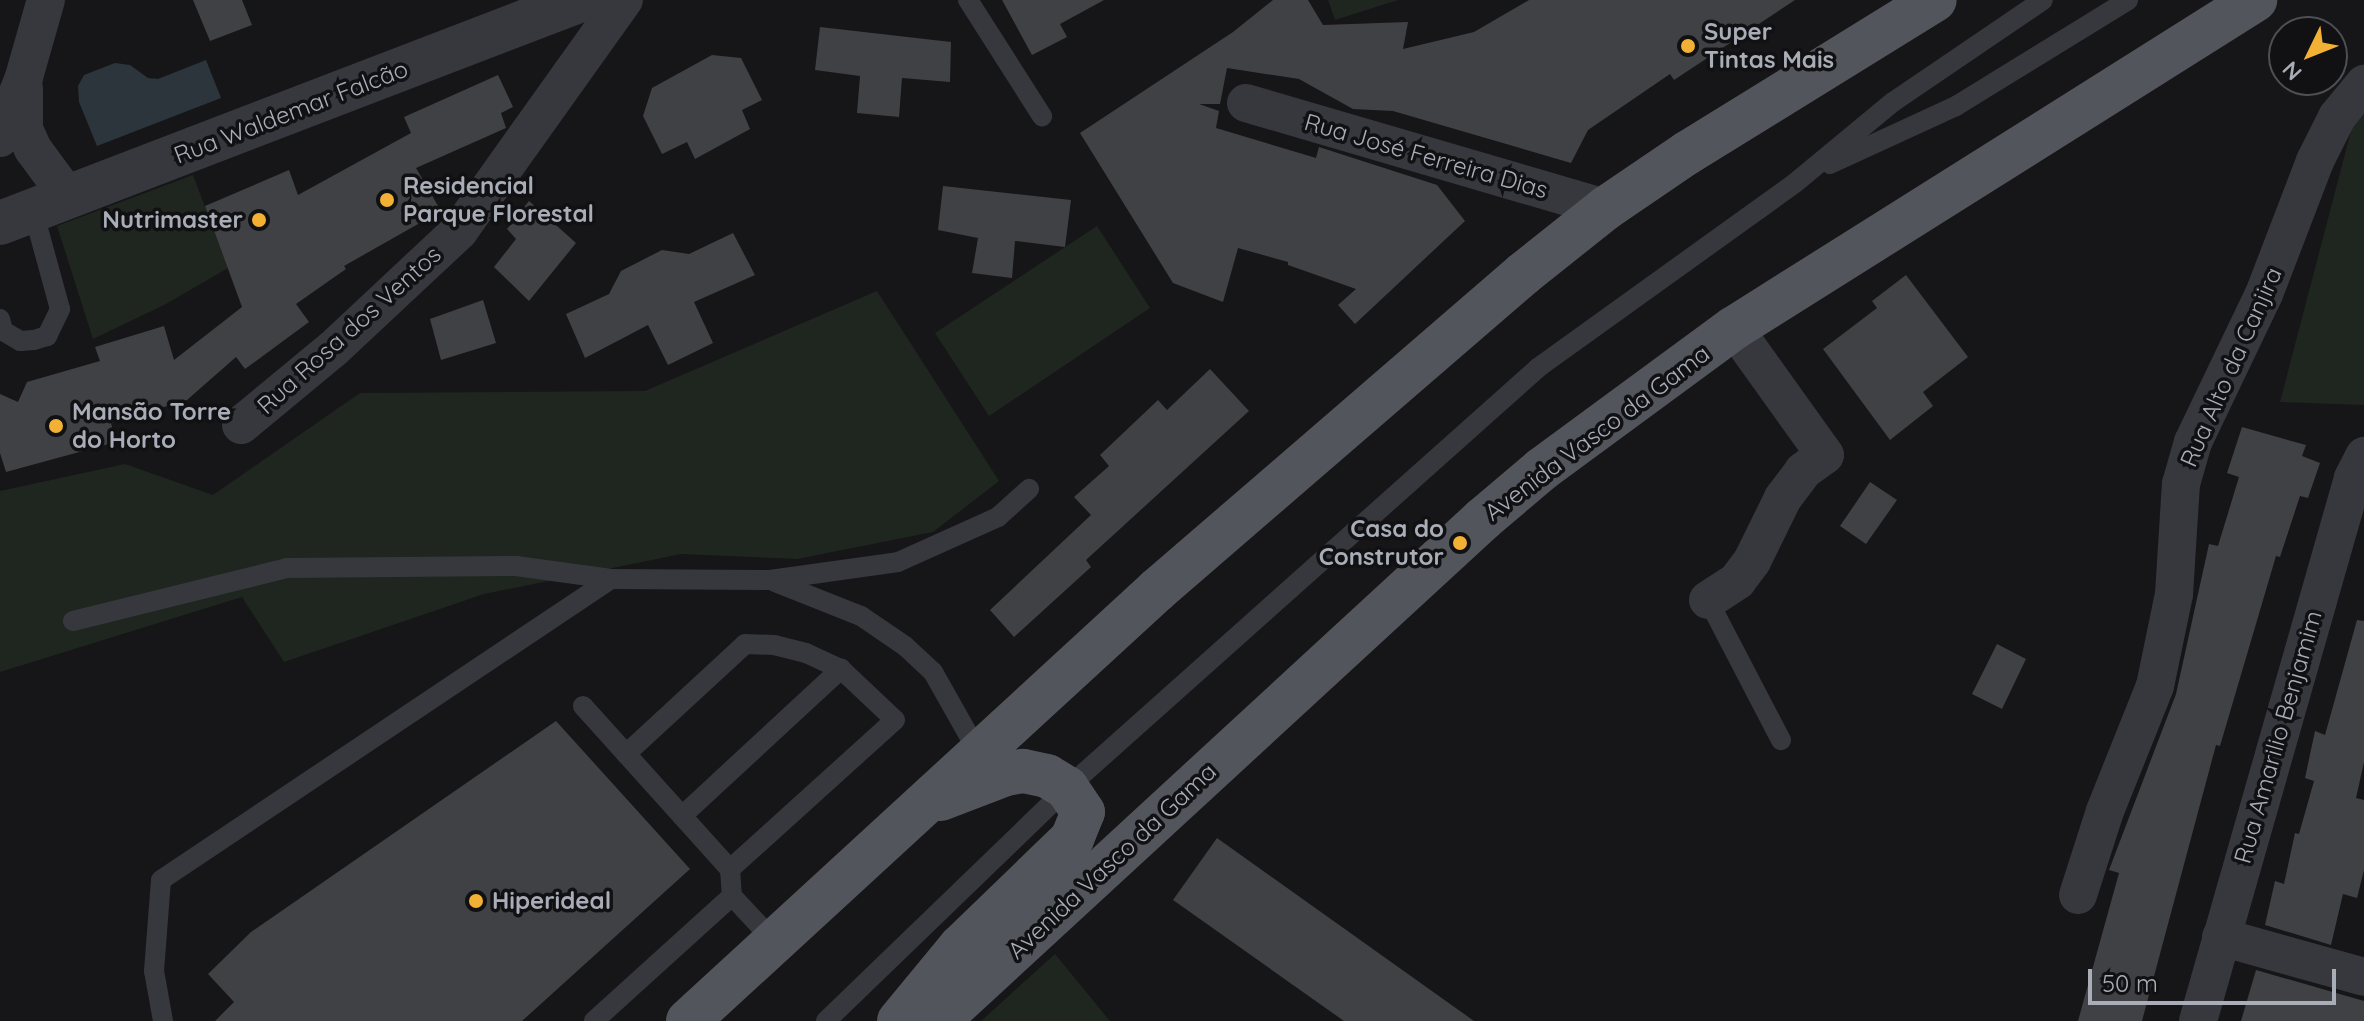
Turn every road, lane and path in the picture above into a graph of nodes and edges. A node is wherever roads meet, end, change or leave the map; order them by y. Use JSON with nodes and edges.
{"nodes":[{"id":1,"x":46,"y":0,"type":"edge"},
{"id":2,"x":581,"y":0,"type":"edge"},
{"id":3,"x":624,"y":0,"type":"edge"},
{"id":4,"x":968,"y":0,"type":"edge"},
{"id":5,"x":1935,"y":0,"type":"edge"},
{"id":6,"x":2043,"y":0,"type":"edge"},
{"id":7,"x":2128,"y":0,"type":"edge"},
{"id":8,"x":2255,"y":0,"type":"edge"},
{"id":9,"x":24,"y":77,"type":"junction"},
{"id":10,"x":2364,"y":84,"type":"edge"},
{"id":11,"x":1246,"y":103,"type":"dead end"},
{"id":12,"x":1042,"y":116,"type":"dead end"},
{"id":13,"x":0,"y":138,"type":"edge"},
{"id":14,"x":1795,"y":183,"type":"junction"},
{"id":15,"x":1606,"y":208,"type":"junction"},
{"id":16,"x":34,"y":211,"type":"edge"},
{"id":17,"x":0,"y":319,"type":"edge"},
{"id":18,"x":1734,"y":328,"type":"junction"},
{"id":19,"x":241,"y":425,"type":"dead end"},
{"id":20,"x":2364,"y":456,"type":"edge"},
{"id":21,"x":1029,"y":489,"type":"dead end"},
{"id":22,"x":611,"y":579,"type":"junction"},
{"id":23,"x":770,"y":580,"type":"junction"},
{"id":24,"x":1708,"y":600,"type":"joint"},
{"id":25,"x":73,"y":621,"type":"dead end"},
{"id":26,"x":841,"y":669,"type":"junction"},
{"id":27,"x":583,"y":706,"type":"dead end"},
{"id":28,"x":1781,"y":740,"type":"dead end"},
{"id":29,"x":978,"y":752,"type":"junction"},
{"id":30,"x":626,"y":754,"type":"junction"},
{"id":31,"x":1067,"y":788,"type":"junction"},
{"id":32,"x":916,"y":810,"type":"junction"},
{"id":33,"x":682,"y":816,"type":"junction"},
{"id":34,"x":730,"y":869,"type":"junction"},
{"id":35,"x":2078,"y":895,"type":"dead end"},
{"id":36,"x":732,"y":896,"type":"junction"},
{"id":37,"x":2221,"y":937,"type":"junction"},
{"id":38,"x":774,"y":941,"type":"junction"},
{"id":39,"x":2364,"y":977,"type":"edge"},
{"id":40,"x":829,"y":1016,"type":"edge"},
{"id":41,"x":163,"y":1021,"type":"edge"},
{"id":42,"x":594,"y":1021,"type":"edge"},
{"id":43,"x":688,"y":1021,"type":"edge"},
{"id":44,"x":899,"y":1021,"type":"edge"},
{"id":45,"x":938,"y":1021,"type":"edge"},
{"id":46,"x":2198,"y":1021,"type":"edge"}],
"edges":[{"from":1,"to":9,"type":"street"},
{"from":2,"to":16,"type":"street","name":"Rua Waldemar Falcão"},
{"from":3,"to":19,"type":"street","name":"Rua Rosa dos Ventos"},
{"from":4,"to":12,"type":"lane"},
{"from":5,"to":15,"type":"main road"},
{"from":6,"to":14,"type":"lane"},
{"from":7,"to":14,"type":"lane"},
{"from":8,"to":18,"type":"main road","name":"Avenida Vasco da Gama"},
{"from":9,"to":13,"type":"street"},
{"from":9,"to":16,"type":"street"},
{"from":10,"to":35,"type":"street","name":"Rua Alto da Canjira"},
{"from":11,"to":15,"type":"street","name":"Rua José Ferreira Dias"},
{"from":14,"to":31,"type":"lane"},
{"from":15,"to":29,"type":"main road"},
{"from":16,"to":17,"type":"lane"},
{"from":18,"to":24,"type":"street"},
{"from":18,"to":45,"type":"main road","name":"Avenida Vasco da Gama"},
{"from":20,"to":37,"type":"street","name":"Rua Amarilio Benjamim"},
{"from":21,"to":23,"type":"lane"},
{"from":22,"to":23,"type":"lane"},
{"from":22,"to":25,"type":"lane"},
{"from":22,"to":41,"type":"lane"},
{"from":23,"to":29,"type":"lane"},
{"from":24,"to":28,"type":"lane"},
{"from":26,"to":30,"type":"lane"},
{"from":26,"to":33,"type":"lane"},
{"from":26,"to":34,"type":"lane"},
{"from":27,"to":30,"type":"lane"},
{"from":29,"to":32,"type":"main road"},
{"from":30,"to":33,"type":"lane"},
{"from":31,"to":32,"type":"main road"},
{"from":31,"to":40,"type":"lane"},
{"from":31,"to":44,"type":"main road"},
{"from":32,"to":38,"type":"main road"},
{"from":33,"to":34,"type":"lane"},
{"from":34,"to":36,"type":"lane"},
{"from":36,"to":38,"type":"lane"},
{"from":36,"to":42,"type":"lane"},
{"from":37,"to":39,"type":"street"},
{"from":37,"to":46,"type":"street","name":"Rua Amarilio Benjamim"},
{"from":38,"to":43,"type":"main road"}]}
